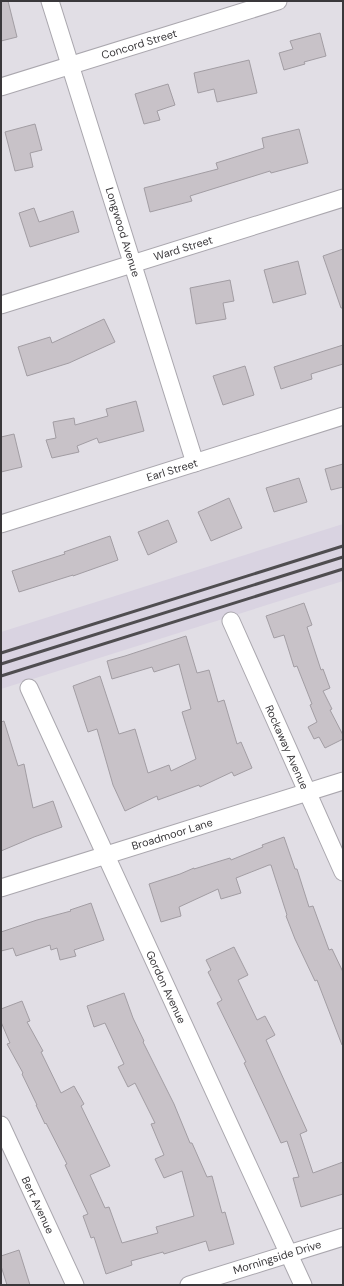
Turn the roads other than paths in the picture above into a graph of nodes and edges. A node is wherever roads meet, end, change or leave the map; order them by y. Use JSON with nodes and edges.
{"nodes":[{"id":1,"x":50,"y":1,"type":"edge"},
{"id":2,"x":278,"y":1,"type":"edge"},
{"id":3,"x":71,"y":66,"type":"junction"},
{"id":4,"x":1,"y":87,"type":"edge"},
{"id":5,"x":343,"y":198,"type":"edge"},
{"id":6,"x":133,"y":264,"type":"junction"},
{"id":7,"x":1,"y":305,"type":"edge"},
{"id":8,"x":343,"y":416,"type":"edge"},
{"id":9,"x":195,"y":463,"type":"junction"},
{"id":10,"x":1,"y":524,"type":"edge"},
{"id":11,"x":231,"y":621,"type":"dead end"},
{"id":12,"x":29,"y":688,"type":"dead end"},
{"id":13,"x":343,"y":780,"type":"edge"},
{"id":14,"x":306,"y":792,"type":"junction"},
{"id":15,"x":106,"y":855,"type":"junction"},
{"id":16,"x":343,"y":872,"type":"edge"},
{"id":17,"x":1,"y":888,"type":"edge"},
{"id":18,"x":1,"y":1125,"type":"edge"},
{"id":19,"x":343,"y":1237,"type":"edge"},
{"id":20,"x":289,"y":1254,"type":"junction"},
{"id":21,"x":75,"y":1285,"type":"edge"},
{"id":22,"x":189,"y":1285,"type":"edge"},
{"id":23,"x":304,"y":1285,"type":"edge"}],
"edges":[{"from":1,"to":3,"type":"street","name":"Longwood Avenue"},
{"from":2,"to":3,"type":"street","name":"Concord Street"},
{"from":3,"to":4,"type":"street","name":"Concord Street"},
{"from":3,"to":6,"type":"street","name":"Longwood Avenue"},
{"from":5,"to":6,"type":"street","name":"Ward Street"},
{"from":6,"to":7,"type":"street","name":"Ward Street"},
{"from":6,"to":9,"type":"street","name":"Longwood Avenue"},
{"from":8,"to":9,"type":"street","name":"Earl Street"},
{"from":9,"to":10,"type":"street","name":"Earl Street"},
{"from":11,"to":14,"type":"street","name":"Rockaway Avenue"},
{"from":12,"to":15,"type":"street","name":"Gordon Avenue"},
{"from":13,"to":14,"type":"street","name":"Broadmoor Lane"},
{"from":14,"to":15,"type":"street","name":"Broadmoor Lane"},
{"from":14,"to":16,"type":"street","name":"Rockaway Avenue"},
{"from":15,"to":17,"type":"street","name":"Broadmoor Lane"},
{"from":15,"to":20,"type":"street","name":"Gordon Avenue"},
{"from":18,"to":21,"type":"street","name":"Bert Avenue"},
{"from":19,"to":20,"type":"street","name":"Morningside Drive"},
{"from":20,"to":22,"type":"street","name":"Morningside Drive"},
{"from":20,"to":23,"type":"street","name":"Gordon Avenue"}]}
